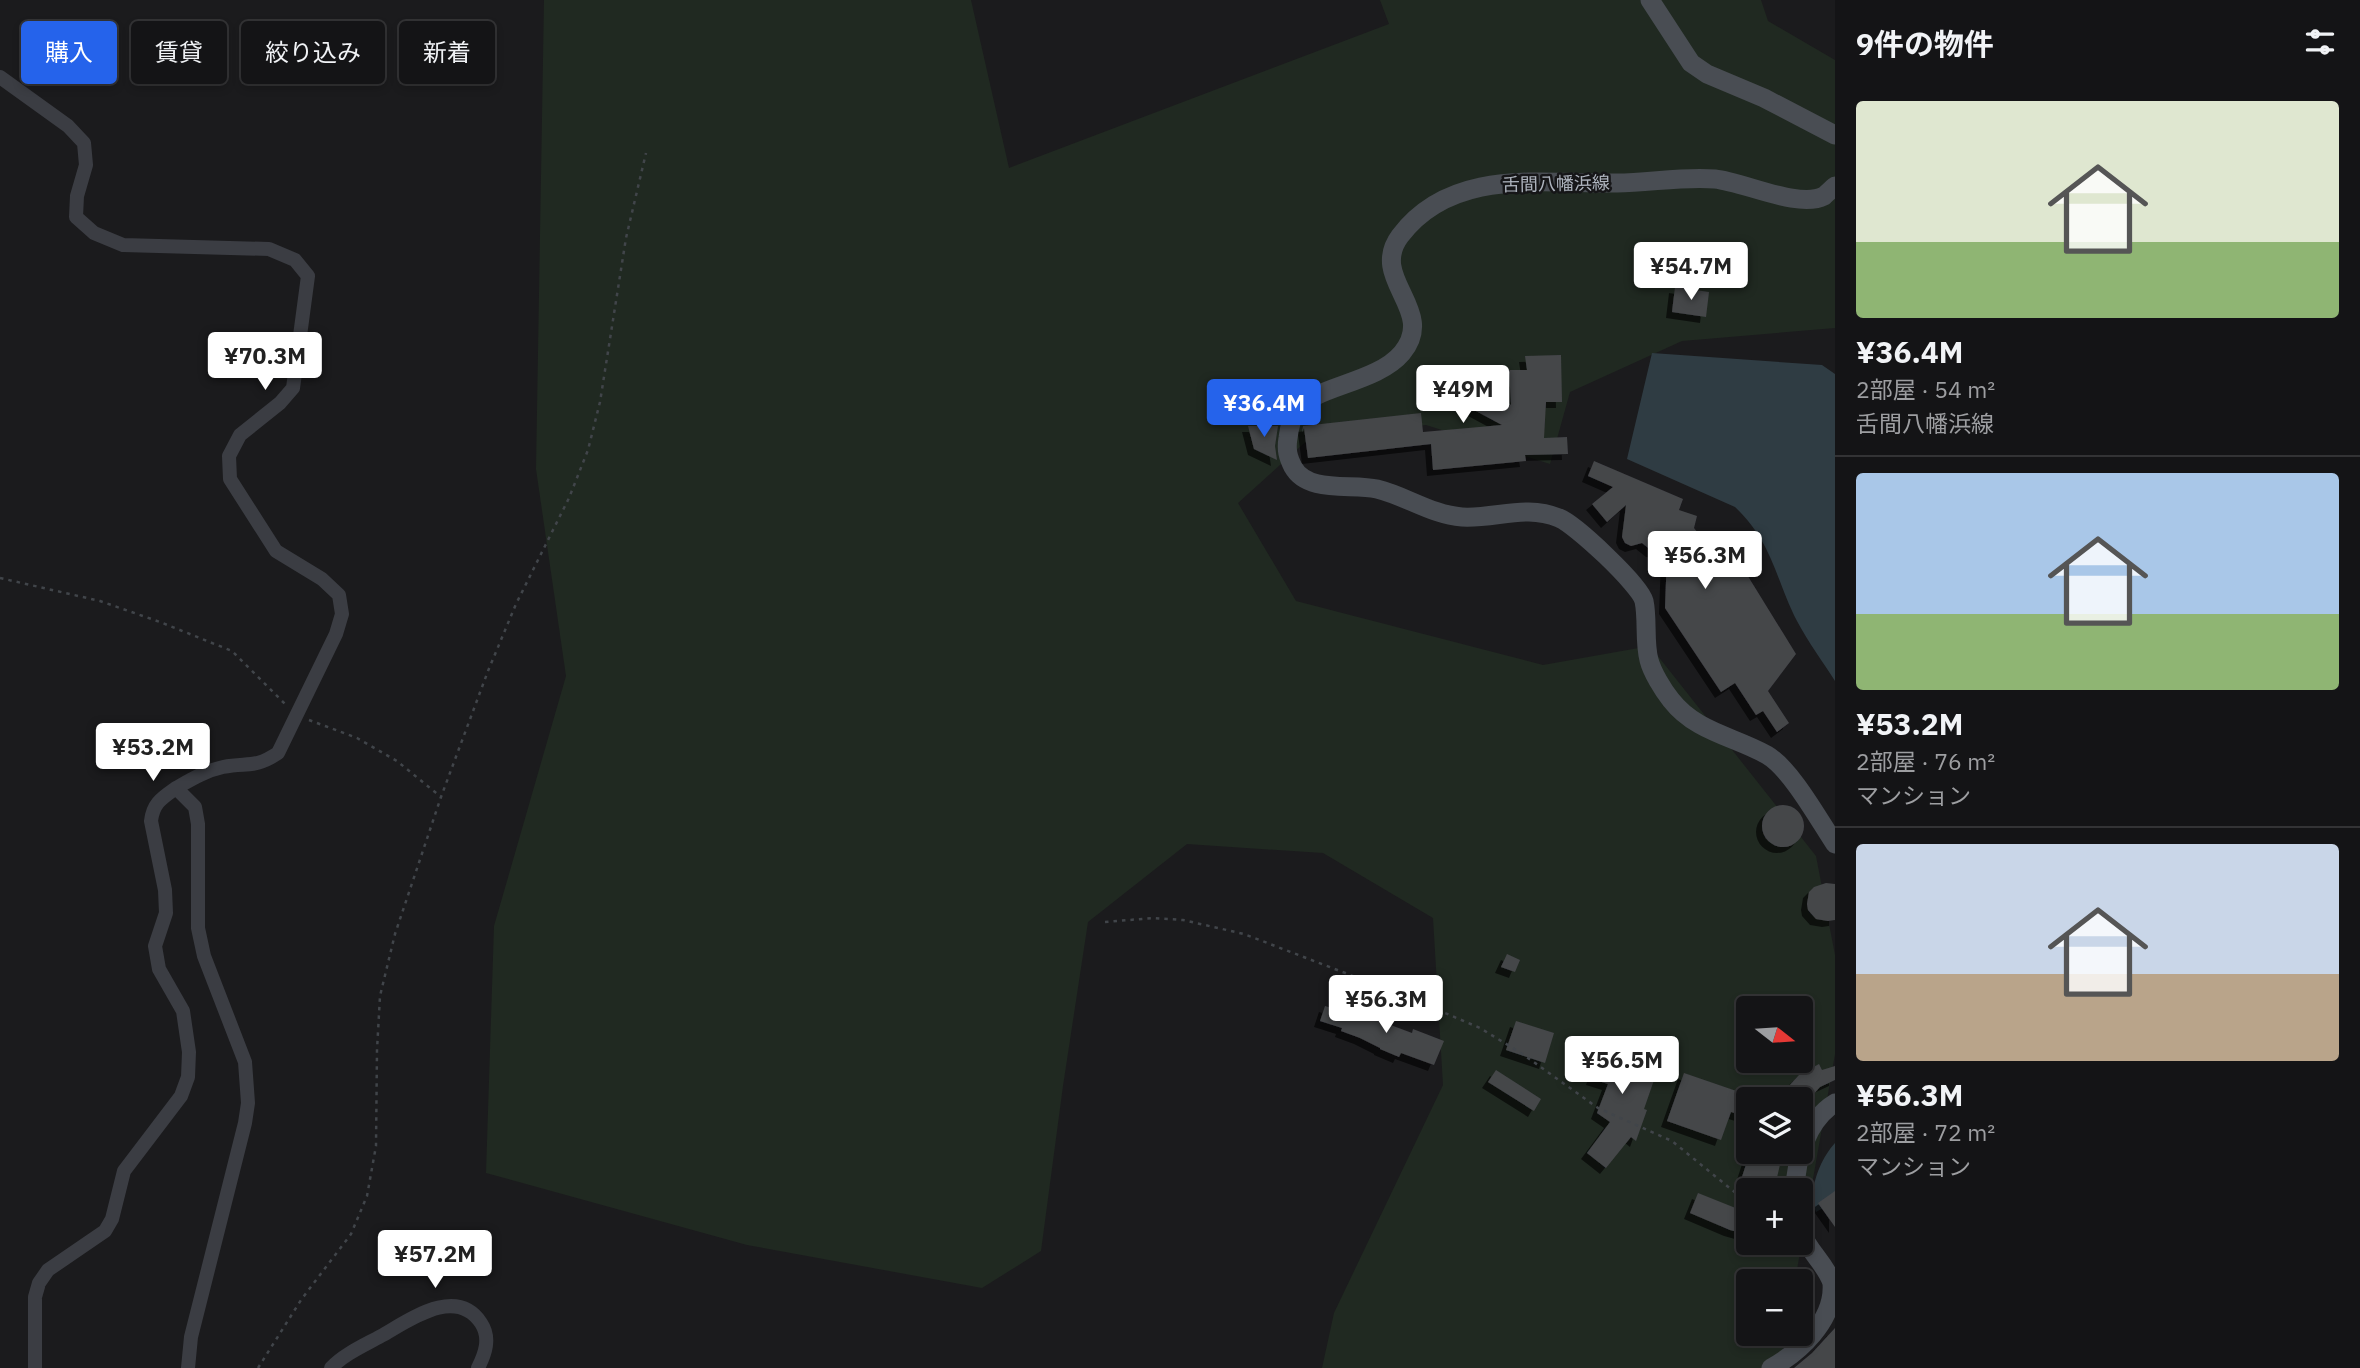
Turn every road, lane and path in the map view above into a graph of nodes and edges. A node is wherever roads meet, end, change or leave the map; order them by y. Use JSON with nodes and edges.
{"nodes":[{"id":1,"x":1650,"y":0,"type":"edge"},
{"id":2,"x":0,"y":77,"type":"edge"},
{"id":3,"x":1835,"y":135,"type":"edge"},
{"id":4,"x":646,"y":152,"type":"dead end"},
{"id":5,"x":1835,"y":186,"type":"edge"},
{"id":6,"x":0,"y":578,"type":"edge"},
{"id":7,"x":295,"y":714,"type":"junction"},
{"id":8,"x":176,"y":788,"type":"junction"},
{"id":9,"x":441,"y":797,"type":"junction"},
{"id":10,"x":1835,"y":844,"type":"edge"},
{"id":11,"x":1105,"y":922,"type":"dead end"},
{"id":12,"x":1835,"y":1103,"type":"edge"},
{"id":13,"x":1797,"y":1178,"type":"edge"},
{"id":14,"x":1736,"y":1193,"type":"edge"},
{"id":15,"x":1813,"y":1255,"type":"edge"},
{"id":16,"x":35,"y":1368,"type":"edge"},
{"id":17,"x":188,"y":1368,"type":"edge"},
{"id":18,"x":258,"y":1368,"type":"edge"},
{"id":19,"x":331,"y":1368,"type":"edge"},
{"id":20,"x":478,"y":1368,"type":"edge"},
{"id":21,"x":1771,"y":1368,"type":"edge"}],
"edges":[{"from":1,"to":3,"type":"main road"},
{"from":2,"to":7,"type":"street"},
{"from":4,"to":9,"type":"path"},
{"from":5,"to":10,"type":"main road","name":"舌間八幡浜線"},
{"from":6,"to":7,"type":"path"},
{"from":7,"to":8,"type":"street"},
{"from":7,"to":9,"type":"path"},
{"from":8,"to":16,"type":"street"},
{"from":8,"to":17,"type":"street"},
{"from":9,"to":18,"type":"path"},
{"from":11,"to":14,"type":"path"},
{"from":12,"to":13,"type":"main road"},
{"from":15,"to":21,"type":"main road"},
{"from":19,"to":20,"type":"street"}]}
